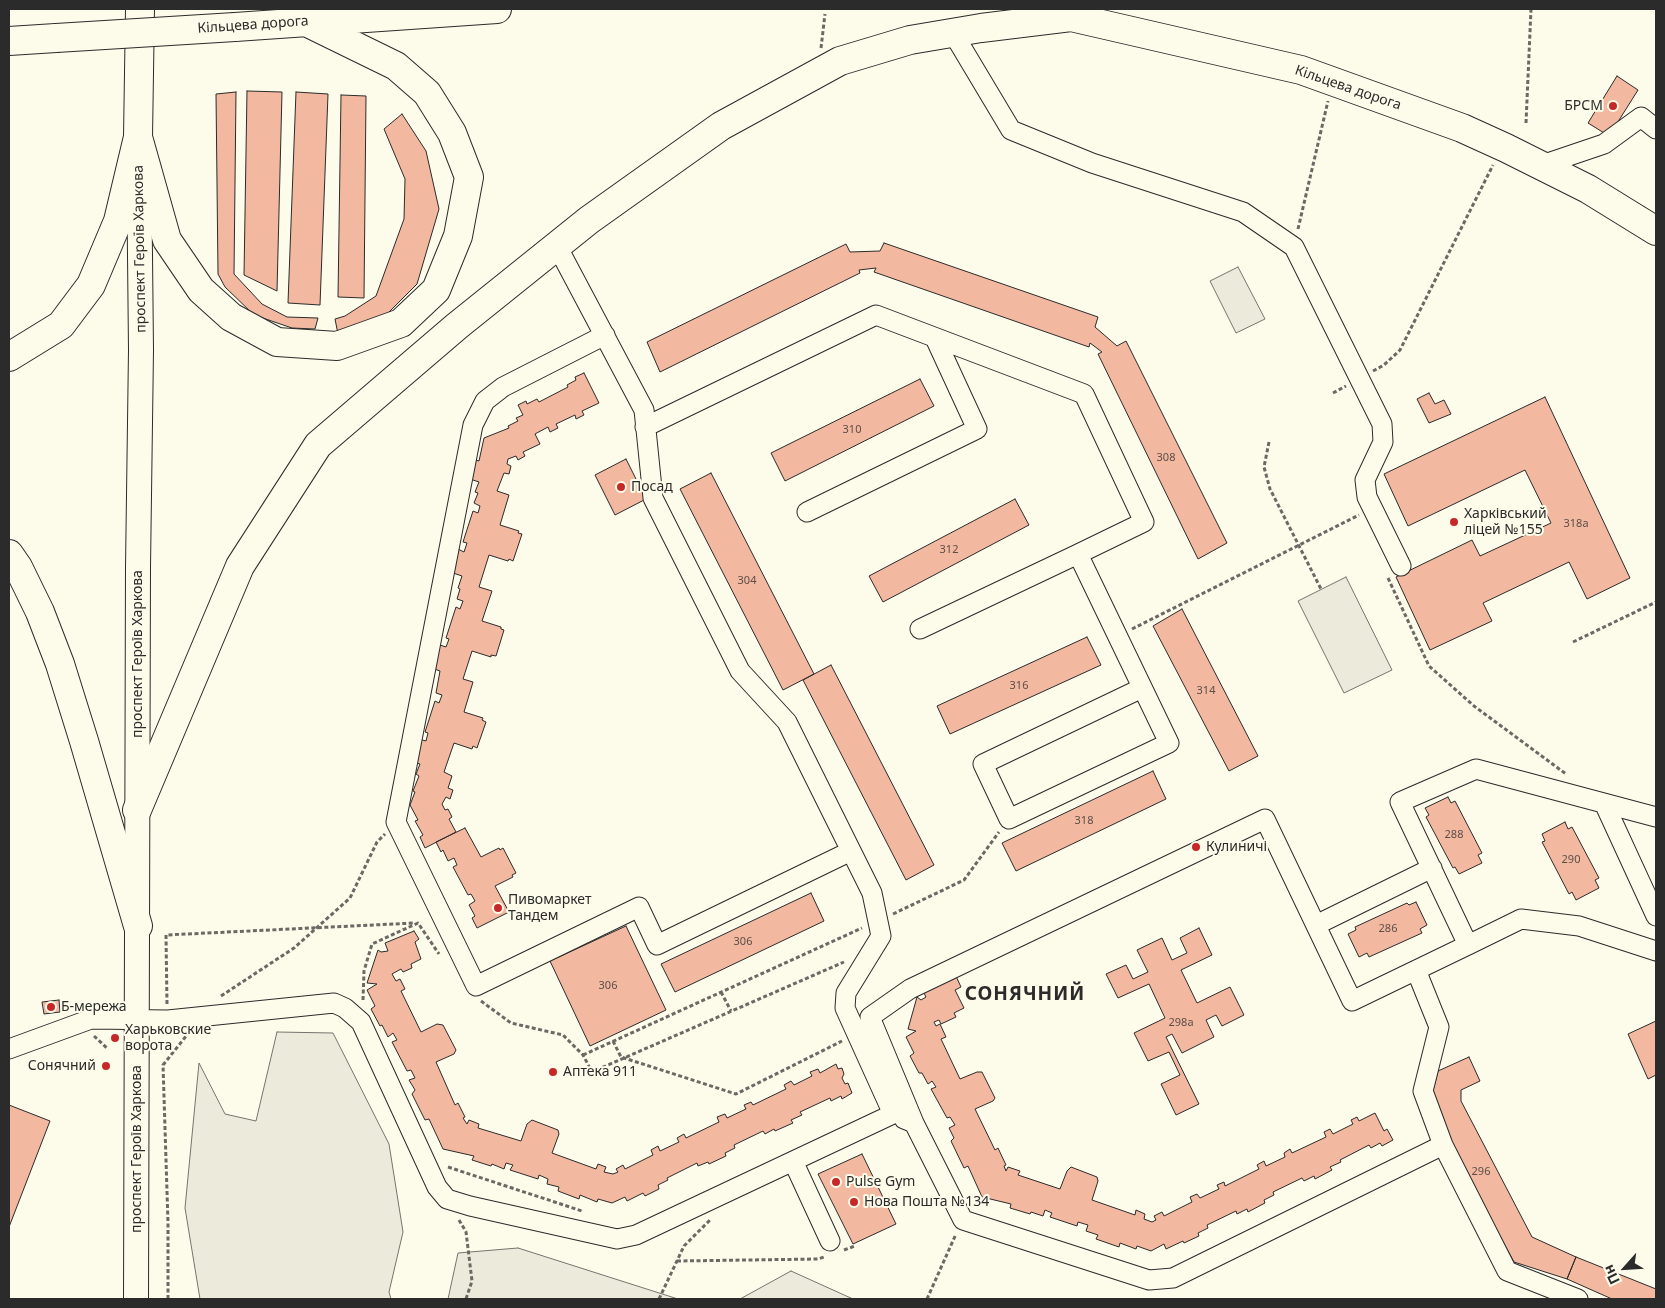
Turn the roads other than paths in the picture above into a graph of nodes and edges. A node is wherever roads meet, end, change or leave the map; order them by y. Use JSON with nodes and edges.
{"nodes":[{"id":1,"x":140,"y":9,"type":"edge"},
{"id":2,"x":350,"y":9,"type":"edge"},
{"id":3,"x":486,"y":9,"type":"edge"},
{"id":4,"x":497,"y":9,"type":"edge"},
{"id":5,"x":1017,"y":9,"type":"edge"},
{"id":6,"x":1071,"y":17,"type":"junction"},
{"id":7,"x":306,"y":22,"type":"junction"},
{"id":8,"x":953,"y":33,"type":"junction"},
{"id":9,"x":9,"y":41,"type":"edge"},
{"id":10,"x":1656,"y":130,"type":"edge"},
{"id":11,"x":138,"y":137,"type":"junction"},
{"id":12,"x":1539,"y":166,"type":"junction"},
{"id":13,"x":1654,"y":224,"type":"edge"},
{"id":14,"x":557,"y":246,"type":"junction"},
{"id":15,"x":605,"y":335,"type":"junction"},
{"id":16,"x":935,"y":338,"type":"junction"},
{"id":17,"x":9,"y":357,"type":"edge"},
{"id":18,"x":645,"y":427,"type":"junction"},
{"id":19,"x":808,"y":512,"type":"dead end"},
{"id":20,"x":9,"y":554,"type":"edge"},
{"id":21,"x":1078,"y":554,"type":"junction"},
{"id":22,"x":1401,"y":566,"type":"road end"},
{"id":23,"x":920,"y":629,"type":"dead end"},
{"id":24,"x":1142,"y":688,"type":"junction"},
{"id":25,"x":1604,"y":803,"type":"junction"},
{"id":26,"x":137,"y":810,"type":"junction"},
{"id":27,"x":1656,"y":817,"type":"edge"},
{"id":28,"x":851,"y":851,"type":"junction"},
{"id":29,"x":1432,"y":868,"type":"junction"},
{"id":30,"x":1656,"y":916,"type":"edge"},
{"id":31,"x":1316,"y":925,"type":"junction"},
{"id":32,"x":138,"y":926,"type":"junction"},
{"id":33,"x":1468,"y":945,"type":"junction"},
{"id":34,"x":1656,"y":951,"type":"edge"},
{"id":35,"x":1416,"y":970,"type":"junction"},
{"id":36,"x":138,"y":1020,"type":"junction"},
{"id":37,"x":9,"y":1050,"type":"edge"},
{"id":38,"x":893,"y":1114,"type":"junction"},
{"id":39,"x":914,"y":1123,"type":"junction"},
{"id":40,"x":1443,"y":1146,"type":"junction"},
{"id":41,"x":794,"y":1161,"type":"junction"},
{"id":42,"x":831,"y":1250,"type":"road end"},
{"id":43,"x":136,"y":1299,"type":"edge"},
{"id":44,"x":1578,"y":1299,"type":"edge"}],
"edges":[{"from":1,"to":11,"type":"highway","name":"проспект Героїв Харкова"},
{"from":2,"to":7,"type":"highway"},
{"from":3,"to":4,"type":"highway","name":"Кільцева дорога"},
{"from":3,"to":7,"type":"highway","name":"Кільцева дорога"},
{"from":5,"to":6,"type":"highway","name":"Кільцева дорога"},
{"from":6,"to":8,"type":"highway"},
{"from":6,"to":12,"type":"highway","name":"Кільцева дорога"},
{"from":7,"to":9,"type":"highway","name":"Кільцева дорога","bridge":true},
{"from":7,"to":11,"type":"highway"},
{"from":8,"to":14,"type":"highway"},
{"from":8,"to":22,"type":"street"},
{"from":10,"to":12,"type":"street"},
{"from":11,"to":17,"type":"highway"},
{"from":11,"to":26,"type":"main road","name":"проспект Героїв Харкова"},
{"from":12,"to":13,"type":"highway","name":"Кільцева дорога"},
{"from":14,"to":15,"type":"street"},
{"from":14,"to":26,"type":"highway"},
{"from":15,"to":18,"type":"street"},
{"from":15,"to":28,"type":"street"},
{"from":16,"to":18,"type":"street"},
{"from":16,"to":19,"type":"street"},
{"from":16,"to":21,"type":"street"},
{"from":18,"to":28,"type":"street"},
{"from":20,"to":32,"type":"highway"},
{"from":21,"to":23,"type":"street"},
{"from":21,"to":24,"type":"street"},
{"from":24,"to":24,"type":"street"},
{"from":25,"to":27,"type":"street"},
{"from":25,"to":29,"type":"street"},
{"from":25,"to":30,"type":"street"},
{"from":26,"to":32,"type":"main road","name":"проспект Героїв Харкова"},
{"from":28,"to":38,"type":"street"},
{"from":29,"to":31,"type":"street"},
{"from":29,"to":33,"type":"street"},
{"from":31,"to":35,"type":"street"},
{"from":31,"to":39,"type":"street"},
{"from":32,"to":36,"type":"main road","name":"проспект Героїв Харкова"},
{"from":33,"to":34,"type":"street"},
{"from":33,"to":35,"type":"street"},
{"from":35,"to":40,"type":"street"},
{"from":36,"to":37,"type":"street"},
{"from":36,"to":41,"type":"street"},
{"from":36,"to":43,"type":"main road","name":"проспект Героїв Харкова"},
{"from":38,"to":39,"type":"street"},
{"from":38,"to":41,"type":"street"},
{"from":39,"to":40,"type":"street"},
{"from":40,"to":44,"type":"street"},
{"from":41,"to":42,"type":"street"}]}
